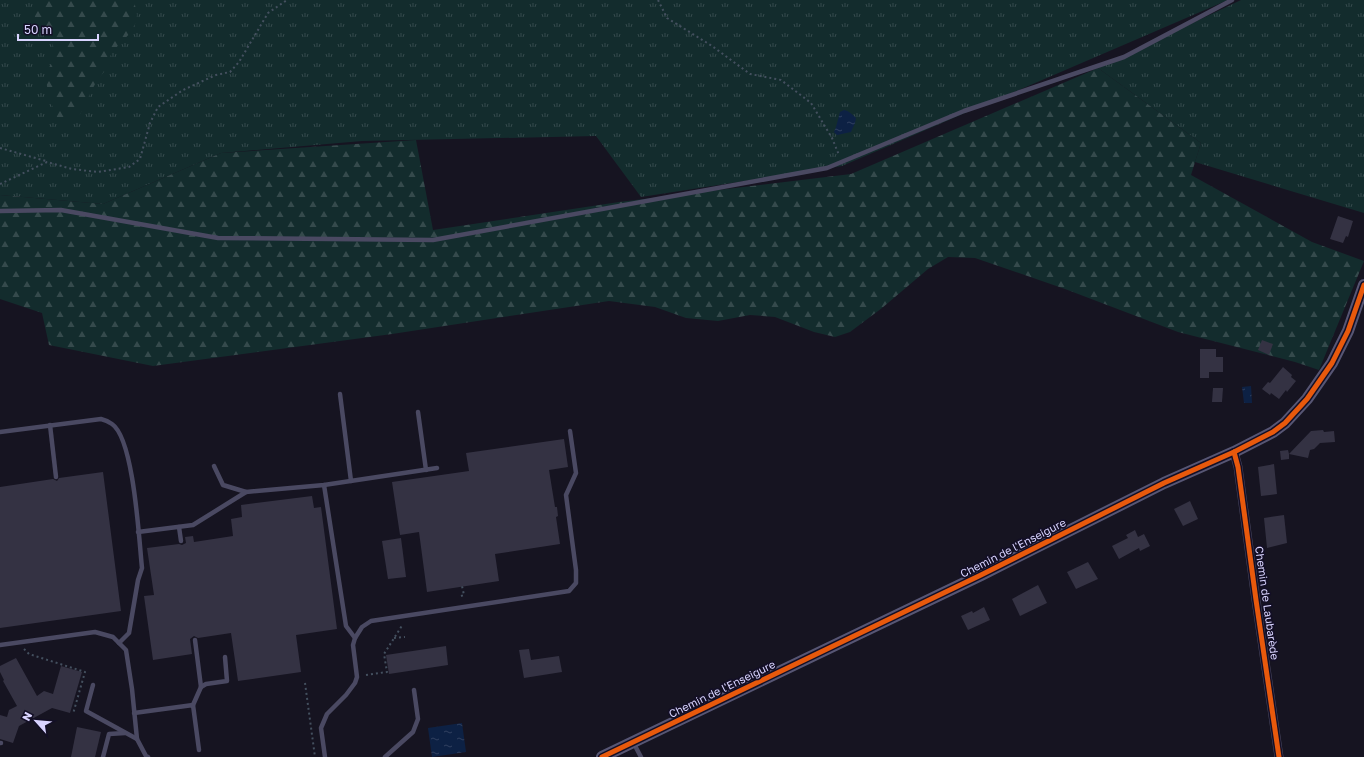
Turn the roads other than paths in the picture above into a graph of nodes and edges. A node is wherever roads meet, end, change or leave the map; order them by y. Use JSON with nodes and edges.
{"nodes":[{"id":1,"x":1232,"y":0,"type":"edge"},
{"id":2,"x":0,"y":211,"type":"edge"},
{"id":3,"x":1364,"y":285,"type":"edge"},
{"id":4,"x":340,"y":394,"type":"dead end"},
{"id":5,"x":418,"y":412,"type":"dead end"},
{"id":6,"x":50,"y":425,"type":"junction"},
{"id":7,"x":570,"y":431,"type":"dead end"},
{"id":8,"x":0,"y":432,"type":"edge"},
{"id":9,"x":1234,"y":452,"type":"junction"},
{"id":10,"x":214,"y":466,"type":"dead end"},
{"id":11,"x":437,"y":468,"type":"dead end"},
{"id":12,"x":426,"y":470,"type":"junction"},
{"id":13,"x":56,"y":476,"type":"dead end"},
{"id":14,"x":351,"y":481,"type":"junction"},
{"id":15,"x":324,"y":485,"type":"junction"},
{"id":16,"x":246,"y":492,"type":"junction"},
{"id":17,"x":179,"y":527,"type":"junction"},
{"id":18,"x":138,"y":532,"type":"junction"},
{"id":19,"x":181,"y":541,"type":"dead end"},
{"id":20,"x":356,"y":638,"type":"junction"},
{"id":21,"x":195,"y":640,"type":"dead end"},
{"id":22,"x":119,"y":643,"type":"junction"},
{"id":23,"x":0,"y":645,"type":"edge"},
{"id":24,"x":225,"y":657,"type":"dead end"},
{"id":25,"x":93,"y":685,"type":"dead end"},
{"id":26,"x":201,"y":687,"type":"junction"},
{"id":27,"x":414,"y":690,"type":"dead end"},
{"id":28,"x":193,"y":705,"type":"junction"},
{"id":29,"x":134,"y":713,"type":"junction"},
{"id":30,"x":124,"y":733,"type":"junction"},
{"id":31,"x":136,"y":739,"type":"junction"},
{"id":32,"x":633,"y":742,"type":"junction"},
{"id":33,"x":199,"y":750,"type":"dead end"},
{"id":34,"x":103,"y":757,"type":"edge"},
{"id":35,"x":146,"y":757,"type":"edge"},
{"id":36,"x":325,"y":757,"type":"edge"},
{"id":37,"x":385,"y":757,"type":"edge"},
{"id":38,"x":602,"y":757,"type":"edge"},
{"id":39,"x":641,"y":757,"type":"edge"},
{"id":40,"x":1279,"y":757,"type":"edge"}],
"edges":[{"from":1,"to":2,"type":"lane"},
{"from":3,"to":9,"type":"street","name":"Chemin de l'Enseigure"},
{"from":4,"to":14,"type":"lane"},
{"from":5,"to":12,"type":"lane"},
{"from":6,"to":8,"type":"lane"},
{"from":6,"to":13,"type":"lane"},
{"from":6,"to":18,"type":"lane"},
{"from":7,"to":20,"type":"lane"},
{"from":9,"to":32,"type":"street","name":"Chemin de l'Enseigure"},
{"from":9,"to":40,"type":"street","name":"Chemin de Laubarède"},
{"from":10,"to":16,"type":"lane"},
{"from":11,"to":12,"type":"lane"},
{"from":12,"to":14,"type":"lane"},
{"from":14,"to":15,"type":"lane"},
{"from":15,"to":16,"type":"lane"},
{"from":15,"to":20,"type":"lane"},
{"from":16,"to":17,"type":"lane"},
{"from":17,"to":18,"type":"lane"},
{"from":17,"to":19,"type":"lane"},
{"from":18,"to":22,"type":"lane"},
{"from":20,"to":36,"type":"lane"},
{"from":21,"to":26,"type":"lane"},
{"from":22,"to":23,"type":"lane"},
{"from":22,"to":29,"type":"lane"},
{"from":24,"to":26,"type":"lane"},
{"from":25,"to":30,"type":"lane"},
{"from":26,"to":28,"type":"lane"},
{"from":27,"to":37,"type":"lane"},
{"from":28,"to":29,"type":"lane"},
{"from":28,"to":33,"type":"lane"},
{"from":29,"to":31,"type":"lane"},
{"from":30,"to":31,"type":"lane"},
{"from":30,"to":34,"type":"lane"},
{"from":31,"to":35,"type":"lane"},
{"from":32,"to":38,"type":"street","name":"Chemin de l'Enseigure"},
{"from":32,"to":39,"type":"lane"}]}
